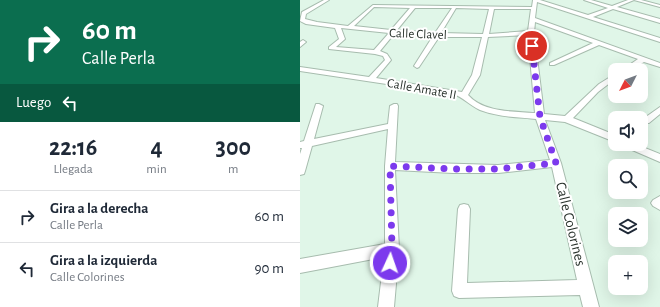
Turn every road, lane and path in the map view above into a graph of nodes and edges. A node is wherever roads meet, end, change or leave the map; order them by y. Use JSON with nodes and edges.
{"nodes":[{"id":1,"x":327,"y":0,"type":"edge"},
{"id":2,"x":387,"y":0,"type":"edge"},
{"id":3,"x":473,"y":0,"type":"edge"},
{"id":4,"x":586,"y":0,"type":"edge"},
{"id":5,"x":632,"y":0,"type":"edge"},
{"id":6,"x":636,"y":0,"type":"edge"},
{"id":7,"x":390,"y":6,"type":"junction"},
{"id":8,"x":413,"y":6,"type":"junction"},
{"id":9,"x":660,"y":6,"type":"edge"},
{"id":10,"x":455,"y":7,"type":"junction"},
{"id":11,"x":470,"y":7,"type":"junction"},
{"id":12,"x":300,"y":8,"type":"edge"},
{"id":13,"x":312,"y":8,"type":"junction"},
{"id":14,"x":492,"y":8,"type":"junction"},
{"id":15,"x":612,"y":8,"type":"junction"},
{"id":16,"x":534,"y":9,"type":"edge"},
{"id":17,"x":301,"y":17,"type":"edge"},
{"id":18,"x":588,"y":17,"type":"junction"},
{"id":19,"x":660,"y":21,"type":"edge"},
{"id":20,"x":337,"y":26,"type":"junction"},
{"id":21,"x":350,"y":27,"type":"junction"},
{"id":22,"x":393,"y":33,"type":"junction"},
{"id":23,"x":531,"y":33,"type":"junction"},
{"id":24,"x":438,"y":34,"type":"junction"},
{"id":25,"x":484,"y":36,"type":"junction"},
{"id":26,"x":660,"y":40,"type":"edge"},
{"id":27,"x":600,"y":42,"type":"junction"},
{"id":28,"x":376,"y":52,"type":"junction"},
{"id":29,"x":644,"y":59,"type":"junction"},
{"id":30,"x":637,"y":63,"type":"edge"},
{"id":31,"x":552,"y":64,"type":"dead end"},
{"id":32,"x":660,"y":64,"type":"edge"},
{"id":33,"x":417,"y":66,"type":"dead end"},
{"id":34,"x":300,"y":69,"type":"edge"},
{"id":35,"x":371,"y":80,"type":"junction"},
{"id":36,"x":608,"y":81,"type":"edge"},
{"id":37,"x":464,"y":95,"type":"junction"},
{"id":38,"x":319,"y":106,"type":"dead end"},
{"id":39,"x":394,"y":106,"type":"dead end"},
{"id":40,"x":660,"y":110,"type":"edge"},
{"id":41,"x":540,"y":117,"type":"junction"},
{"id":42,"x":567,"y":119,"type":"junction"},
{"id":43,"x":648,"y":119,"type":"edge"},
{"id":44,"x":391,"y":126,"type":"junction"},
{"id":45,"x":608,"y":136,"type":"edge"},
{"id":46,"x":304,"y":145,"type":"edge"},
{"id":47,"x":643,"y":151,"type":"edge"},
{"id":48,"x":660,"y":158,"type":"edge"},
{"id":49,"x":556,"y":163,"type":"junction"},
{"id":50,"x":390,"y":166,"type":"junction"},
{"id":51,"x":300,"y":171,"type":"edge"},
{"id":52,"x":660,"y":201,"type":"edge"},
{"id":53,"x":660,"y":205,"type":"edge"},
{"id":54,"x":464,"y":208,"type":"dead end"},
{"id":55,"x":392,"y":249,"type":"junction"},
{"id":56,"x":300,"y":266,"type":"edge"},
{"id":57,"x":587,"y":287,"type":"junction"},
{"id":58,"x":386,"y":307,"type":"edge"},
{"id":59,"x":592,"y":307,"type":"edge"}],
"edges":[{"from":1,"to":13,"type":"street"},
{"from":2,"to":7,"type":"street"},
{"from":3,"to":11,"type":"street"},
{"from":4,"to":15,"type":"street"},
{"from":5,"to":15,"type":"street"},
{"from":6,"to":9,"type":"street"},
{"from":7,"to":8,"type":"street"},
{"from":7,"to":21,"type":"street"},
{"from":8,"to":10,"type":"street"},
{"from":8,"to":22,"type":"street"},
{"from":10,"to":11,"type":"street"},
{"from":10,"to":24,"type":"street"},
{"from":11,"to":14,"type":"street"},
{"from":12,"to":13,"type":"street"},
{"from":13,"to":17,"type":"street"},
{"from":14,"to":16,"type":"street"},
{"from":14,"to":25,"type":"street"},
{"from":15,"to":18,"type":"street"},
{"from":15,"to":19,"type":"street"},
{"from":16,"to":18,"type":"street"},
{"from":16,"to":23,"type":"street","name":"Calle Colorines"},
{"from":16,"to":27,"type":"street"},
{"from":17,"to":20,"type":"street","name":"Calle Clavel"},
{"from":18,"to":26,"type":"street"},
{"from":20,"to":21,"type":"street","name":"Calle Clavel"},
{"from":20,"to":28,"type":"street"},
{"from":21,"to":22,"type":"street","name":"Calle Clavel"},
{"from":22,"to":24,"type":"street","name":"Calle Clavel"},
{"from":22,"to":28,"type":"street"},
{"from":23,"to":25,"type":"street","name":"Calle Clavel"},
{"from":23,"to":41,"type":"street","name":"Calle Colorines"},
{"from":24,"to":25,"type":"street","name":"Calle Clavel"},
{"from":24,"to":33,"type":"street"},
{"from":25,"to":37,"type":"street"},
{"from":27,"to":29,"type":"street"},
{"from":27,"to":31,"type":"street"},
{"from":28,"to":35,"type":"street"},
{"from":29,"to":30,"type":"street"},
{"from":29,"to":32,"type":"street"},
{"from":34,"to":35,"type":"street","name":"Calle Amate II"},
{"from":35,"to":37,"type":"street","name":"Calle Amate II"},
{"from":36,"to":42,"type":"street"},
{"from":37,"to":41,"type":"street","name":"Calle Amate II"},
{"from":38,"to":46,"type":"street"},
{"from":39,"to":44,"type":"street"},
{"from":40,"to":43,"type":"street"},
{"from":41,"to":42,"type":"street","name":"Calle Amate II"},
{"from":41,"to":49,"type":"street","name":"Calle Colorines"},
{"from":42,"to":45,"type":"street","name":"Calle Amate II"},
{"from":44,"to":46,"type":"street"},
{"from":44,"to":50,"type":"street"},
{"from":46,"to":51,"type":"street"},
{"from":47,"to":48,"type":"street"},
{"from":49,"to":50,"type":"street"},
{"from":49,"to":57,"type":"street","name":"Calle Colorines"},
{"from":50,"to":55,"type":"street"},
{"from":52,"to":53,"type":"street"},
{"from":54,"to":57,"type":"street"},
{"from":55,"to":56,"type":"street"},
{"from":55,"to":58,"type":"street"},
{"from":57,"to":59,"type":"street","name":"Calle Colorines"}]}
